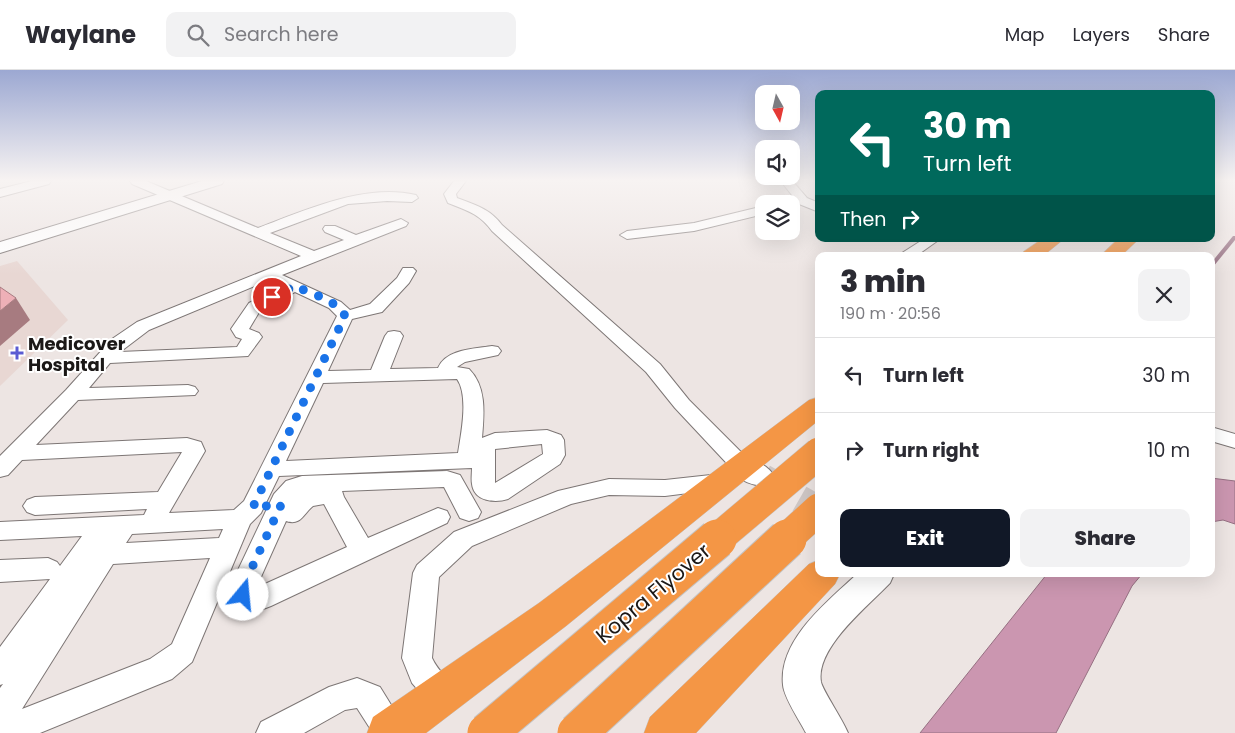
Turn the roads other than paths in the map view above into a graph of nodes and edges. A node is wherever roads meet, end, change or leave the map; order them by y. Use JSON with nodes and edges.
{"nodes":[{"id":1,"x":99,"y":212,"type":"edge"},
{"id":2,"x":108,"y":212,"type":"edge"},
{"id":3,"x":211,"y":212,"type":"edge"},
{"id":4,"x":313,"y":212,"type":"edge"},
{"id":5,"x":483,"y":212,"type":"edge"},
{"id":6,"x":755,"y":212,"type":"edge"},
{"id":7,"x":401,"y":223,"type":"dead end"},
{"id":8,"x":694,"y":227,"type":"junction"},
{"id":9,"x":330,"y":229,"type":"dead end"},
{"id":10,"x":259,"y":232,"type":"junction"},
{"id":11,"x":627,"y":235,"type":"dead end"},
{"id":12,"x":703,"y":239,"type":"dead end"},
{"id":13,"x":0,"y":240,"type":"edge"},
{"id":14,"x":356,"y":240,"type":"junction"},
{"id":15,"x":928,"y":242,"type":"edge"},
{"id":16,"x":1126,"y":242,"type":"edge"},
{"id":17,"x":0,"y":248,"type":"edge"},
{"id":18,"x":913,"y":252,"type":"edge"},
{"id":19,"x":1114,"y":252,"type":"edge"},
{"id":20,"x":314,"y":256,"type":"junction"},
{"id":21,"x":408,"y":271,"type":"dead end"},
{"id":22,"x":268,"y":274,"type":"junction"},
{"id":23,"x":295,"y":286,"type":"junction"},
{"id":24,"x":345,"y":316,"type":"junction"},
{"id":25,"x":394,"y":336,"type":"dead end"},
{"id":26,"x":492,"y":351,"type":"dead end"},
{"id":27,"x":104,"y":358,"type":"junction"},
{"id":28,"x":446,"y":372,"type":"junction"},
{"id":29,"x":379,"y":374,"type":"junction"},
{"id":30,"x":315,"y":377,"type":"junction"},
{"id":31,"x":188,"y":391,"type":"dead end"},
{"id":32,"x":73,"y":394,"type":"junction"},
{"id":33,"x":815,"y":410,"type":"edge"},
{"id":34,"x":1215,"y":435,"type":"edge"},
{"id":35,"x":1235,"y":441,"type":"edge"},
{"id":36,"x":815,"y":456,"type":"edge"},
{"id":37,"x":8,"y":461,"type":"edge"},
{"id":38,"x":272,"y":469,"type":"junction"},
{"id":39,"x":741,"y":475,"type":"junction"},
{"id":40,"x":165,"y":500,"type":"junction"},
{"id":41,"x":35,"y":506,"type":"dead end"},
{"id":42,"x":287,"y":509,"type":"junction"},
{"id":43,"x":469,"y":512,"type":"dead end"},
{"id":44,"x":246,"y":513,"type":"junction"},
{"id":45,"x":815,"y":513,"type":"edge"},
{"id":46,"x":438,"y":517,"type":"dead end"},
{"id":47,"x":151,"y":524,"type":"junction"},
{"id":48,"x":0,"y":531,"type":"edge"},
{"id":49,"x":111,"y":536,"type":"junction"},
{"id":50,"x":228,"y":547,"type":"junction"},
{"id":51,"x":363,"y":552,"type":"junction"},
{"id":52,"x":79,"y":560,"type":"junction"},
{"id":53,"x":0,"y":571,"type":"edge"},
{"id":54,"x":819,"y":577,"type":"edge"},
{"id":55,"x":875,"y":577,"type":"edge"},
{"id":56,"x":0,"y":671,"type":"edge"},
{"id":57,"x":443,"y":696,"type":"junction"},
{"id":58,"x":0,"y":715,"type":"edge"},
{"id":59,"x":2,"y":733,"type":"edge"},
{"id":60,"x":272,"y":733,"type":"edge"},
{"id":61,"x":389,"y":733,"type":"edge"},
{"id":62,"x":487,"y":733,"type":"edge"},
{"id":63,"x":577,"y":733,"type":"edge"},
{"id":64,"x":666,"y":733,"type":"edge"},
{"id":65,"x":828,"y":733,"type":"edge"}],
"edges":[{"from":1,"to":13,"type":"street"},
{"from":2,"to":17,"type":"street"},
{"from":3,"to":10,"type":"street"},
{"from":4,"to":10,"type":"street"},
{"from":5,"to":39,"type":"street"},
{"from":6,"to":8,"type":"street"},
{"from":7,"to":14,"type":"street"},
{"from":8,"to":11,"type":"street"},
{"from":8,"to":12,"type":"street"},
{"from":9,"to":14,"type":"street"},
{"from":10,"to":20,"type":"street"},
{"from":14,"to":20,"type":"street"},
{"from":15,"to":18,"type":"street"},
{"from":16,"to":19,"type":"highway"},
{"from":20,"to":22,"type":"street"},
{"from":21,"to":24,"type":"street"},
{"from":22,"to":23,"type":"street"},
{"from":22,"to":27,"type":"street"},
{"from":23,"to":24,"type":"street"},
{"from":23,"to":27,"type":"street"},
{"from":24,"to":30,"type":"street"},
{"from":25,"to":29,"type":"street"},
{"from":26,"to":28,"type":"street"},
{"from":27,"to":32,"type":"street"},
{"from":28,"to":29,"type":"street"},
{"from":28,"to":38,"type":"street"},
{"from":29,"to":30,"type":"street"},
{"from":30,"to":38,"type":"street"},
{"from":31,"to":32,"type":"street"},
{"from":32,"to":37,"type":"street"},
{"from":33,"to":39,"type":"highway"},
{"from":34,"to":35,"type":"street"},
{"from":36,"to":62,"type":"highway","name":"Kopra Flyover","bridge":true},
{"from":37,"to":40,"type":"street"},
{"from":38,"to":44,"type":"street"},
{"from":39,"to":57,"type":"highway"},
{"from":39,"to":57,"type":"street"},
{"from":40,"to":41,"type":"street"},
{"from":40,"to":47,"type":"street"},
{"from":42,"to":43,"type":"street"},
{"from":42,"to":44,"type":"street"},
{"from":42,"to":51,"type":"street"},
{"from":42,"to":51,"type":"street"},
{"from":44,"to":47,"type":"street"},
{"from":44,"to":50,"type":"street"},
{"from":45,"to":63,"type":"highway","bridge":true},
{"from":46,"to":51,"type":"street"},
{"from":47,"to":49,"type":"street"},
{"from":48,"to":49,"type":"street"},
{"from":49,"to":50,"type":"street"},
{"from":49,"to":52,"type":"street"},
{"from":49,"to":58,"type":"street"},
{"from":50,"to":59,"type":"street"},
{"from":52,"to":53,"type":"street"},
{"from":52,"to":56,"type":"street"},
{"from":54,"to":64,"type":"highway"},
{"from":55,"to":65,"type":"street"},
{"from":57,"to":61,"type":"highway"},
{"from":60,"to":61,"type":"street"}]}
